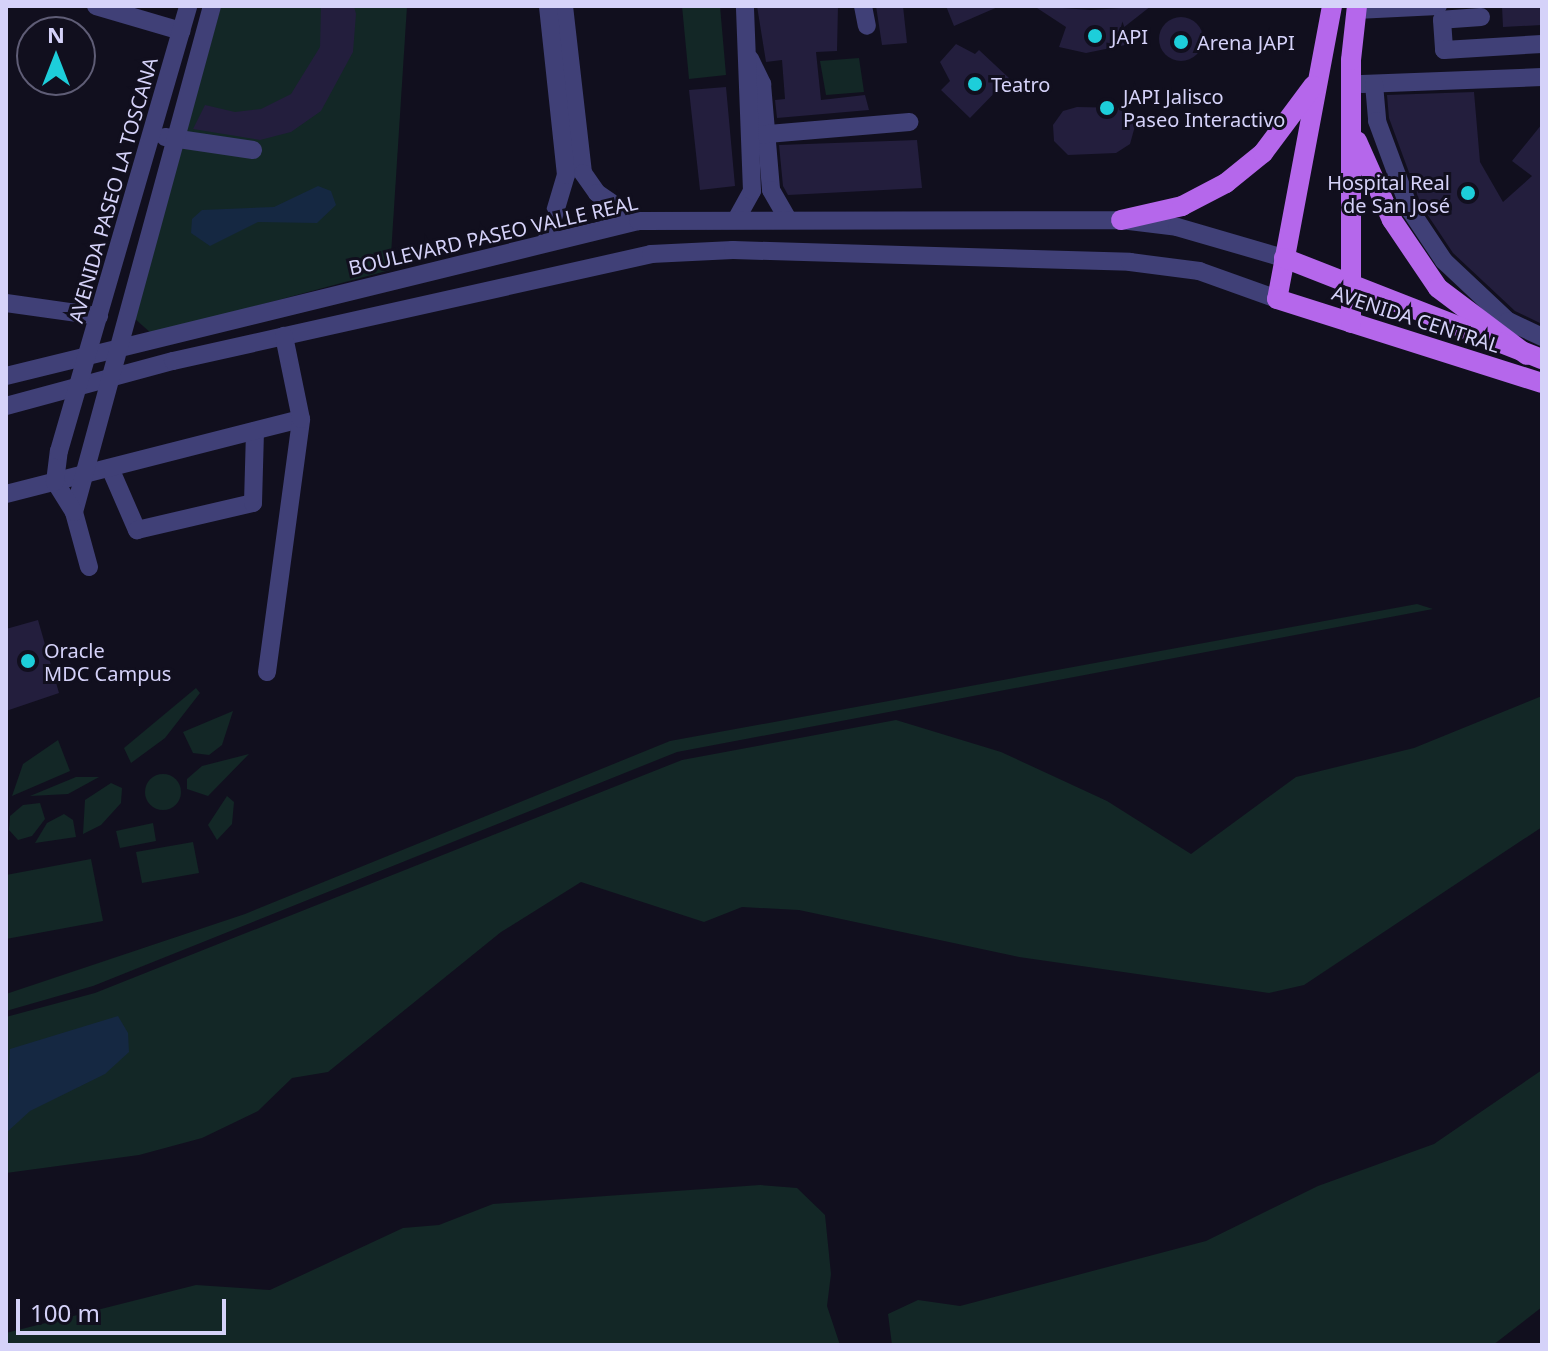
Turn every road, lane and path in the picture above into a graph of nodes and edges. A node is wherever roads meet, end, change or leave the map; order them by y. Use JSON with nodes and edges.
{"nodes":[{"id":1,"x":96,"y":6,"type":"edge"},
{"id":2,"x":188,"y":6,"type":"edge"},
{"id":3,"x":212,"y":6,"type":"edge"},
{"id":4,"x":548,"y":6,"type":"edge"},
{"id":5,"x":564,"y":6,"type":"edge"},
{"id":6,"x":745,"y":6,"type":"edge"},
{"id":7,"x":863,"y":6,"type":"edge"},
{"id":8,"x":1332,"y":6,"type":"edge"},
{"id":9,"x":1436,"y":6,"type":"edge"},
{"id":10,"x":1401,"y":7,"type":"edge"},
{"id":11,"x":1357,"y":8,"type":"edge"},
{"id":12,"x":1480,"y":12,"type":"edge"},
{"id":13,"x":867,"y":26,"type":"dead end"},
{"id":14,"x":181,"y":31,"type":"junction"},
{"id":15,"x":1542,"y":44,"type":"edge"},
{"id":16,"x":1483,"y":47,"type":"junction"},
{"id":17,"x":1319,"y":76,"type":"junction"},
{"id":18,"x":1542,"y":77,"type":"edge"},
{"id":19,"x":1351,"y":84,"type":"junction"},
{"id":20,"x":1374,"y":84,"type":"junction"},
{"id":21,"x":163,"y":96,"type":"junction"},
{"id":22,"x":186,"y":102,"type":"junction"},
{"id":23,"x":909,"y":122,"type":"dead end"},
{"id":24,"x":1353,"y":130,"type":"junction"},
{"id":25,"x":152,"y":131,"type":"junction"},
{"id":26,"x":757,"y":135,"type":"junction"},
{"id":27,"x":175,"y":138,"type":"junction"},
{"id":28,"x":253,"y":150,"type":"dead end"},
{"id":29,"x":1401,"y":215,"type":"junction"},
{"id":30,"x":737,"y":218,"type":"junction"},
{"id":31,"x":787,"y":218,"type":"junction"},
{"id":32,"x":1121,"y":220,"type":"junction"},
{"id":33,"x":638,"y":221,"type":"junction"},
{"id":34,"x":1437,"y":223,"type":"dead end"},
{"id":35,"x":546,"y":242,"type":"junction"},
{"id":36,"x":1284,"y":258,"type":"junction"},
{"id":37,"x":1444,"y":261,"type":"junction"},
{"id":38,"x":1352,"y":281,"type":"junction"},
{"id":39,"x":1277,"y":299,"type":"junction"},
{"id":40,"x":6,"y":303,"type":"edge"},
{"id":41,"x":99,"y":316,"type":"junction"},
{"id":42,"x":1351,"y":323,"type":"junction"},
{"id":43,"x":284,"y":336,"type":"junction"},
{"id":44,"x":1542,"y":337,"type":"edge"},
{"id":45,"x":120,"y":349,"type":"junction"},
{"id":46,"x":1438,"y":352,"type":"junction"},
{"id":47,"x":87,"y":356,"type":"junction"},
{"id":48,"x":1535,"y":357,"type":"edge"},
{"id":49,"x":6,"y":376,"type":"edge"},
{"id":50,"x":113,"y":377,"type":"junction"},
{"id":51,"x":1542,"y":383,"type":"edge"},
{"id":52,"x":79,"y":387,"type":"junction"},
{"id":53,"x":6,"y":406,"type":"edge"},
{"id":54,"x":301,"y":419,"type":"junction"},
{"id":55,"x":255,"y":431,"type":"junction"},
{"id":56,"x":110,"y":468,"type":"junction"},
{"id":57,"x":88,"y":473,"type":"junction"},
{"id":58,"x":55,"y":482,"type":"junction"},
{"id":59,"x":6,"y":494,"type":"edge"},
{"id":60,"x":74,"y":512,"type":"junction"},
{"id":61,"x":89,"y":567,"type":"dead end"},
{"id":62,"x":267,"y":672,"type":"dead end"}],
"edges":[{"from":1,"to":14,"type":"street"},
{"from":2,"to":14,"type":"street","name":"AVENIDA PASEO LA TOSCANA"},
{"from":3,"to":22,"type":"street"},
{"from":4,"to":35,"type":"street"},
{"from":5,"to":33,"type":"street"},
{"from":6,"to":26,"type":"street"},
{"from":7,"to":13,"type":"street"},
{"from":8,"to":17,"type":"main road"},
{"from":9,"to":10,"type":"street"},
{"from":10,"to":11,"type":"street"},
{"from":11,"to":19,"type":"main road"},
{"from":12,"to":16,"type":"street"},
{"from":12,"to":16,"type":"street"},
{"from":14,"to":21,"type":"street","name":"AVENIDA PASEO LA TOSCANA"},
{"from":15,"to":16,"type":"street"},
{"from":17,"to":32,"type":"main road"},
{"from":17,"to":36,"type":"main road"},
{"from":18,"to":20,"type":"street"},
{"from":19,"to":20,"type":"street"},
{"from":19,"to":24,"type":"main road"},
{"from":20,"to":29,"type":"street"},
{"from":21,"to":22,"type":"street"},
{"from":21,"to":25,"type":"street","name":"AVENIDA PASEO LA TOSCANA"},
{"from":22,"to":27,"type":"street"},
{"from":23,"to":26,"type":"street"},
{"from":24,"to":29,"type":"main road"},
{"from":24,"to":38,"type":"main road"},
{"from":25,"to":27,"type":"street"},
{"from":25,"to":41,"type":"street","name":"AVENIDA PASEO LA TOSCANA"},
{"from":26,"to":30,"type":"street"},
{"from":26,"to":31,"type":"street"},
{"from":27,"to":28,"type":"street"},
{"from":27,"to":45,"type":"street"},
{"from":29,"to":37,"type":"street"},
{"from":29,"to":48,"type":"main road"},
{"from":30,"to":31,"type":"street","name":"BOULEVARD PASEO VALLE REAL"},
{"from":30,"to":33,"type":"street","name":"BOULEVARD PASEO VALLE REAL"},
{"from":31,"to":32,"type":"street","name":"BOULEVARD PASEO VALLE REAL"},
{"from":32,"to":36,"type":"street","name":"BOULEVARD PASEO VALLE REAL"},
{"from":33,"to":35,"type":"street","name":"BOULEVARD PASEO VALLE REAL"},
{"from":34,"to":37,"type":"street"},
{"from":35,"to":45,"type":"street","name":"BOULEVARD PASEO VALLE REAL"},
{"from":36,"to":38,"type":"main road","name":"AVENIDA CENTRAL"},
{"from":36,"to":39,"type":"main road"},
{"from":37,"to":44,"type":"street"},
{"from":38,"to":42,"type":"main road"},
{"from":38,"to":48,"type":"main road","name":"AVENIDA CENTRAL"},
{"from":39,"to":42,"type":"main road","name":"AVENIDA CENTRAL"},
{"from":39,"to":43,"type":"street"},
{"from":40,"to":41,"type":"street"},
{"from":41,"to":47,"type":"street","name":"AVENIDA PASEO LA TOSCANA"},
{"from":42,"to":46,"type":"main road","name":"AVENIDA CENTRAL"},
{"from":43,"to":50,"type":"street"},
{"from":43,"to":54,"type":"street"},
{"from":45,"to":47,"type":"street","name":"BOULEVARD PASEO VALLE REAL"},
{"from":45,"to":50,"type":"street"},
{"from":46,"to":48,"type":"main road"},
{"from":46,"to":51,"type":"main road","name":"AVENIDA CENTRAL"},
{"from":47,"to":49,"type":"street","name":"BOULEVARD PASEO VALLE REAL"},
{"from":47,"to":52,"type":"street","name":"AVENIDA PASEO LA TOSCANA"},
{"from":50,"to":52,"type":"street"},
{"from":50,"to":57,"type":"street"},
{"from":52,"to":53,"type":"street"},
{"from":52,"to":58,"type":"street","name":"AVENIDA PASEO LA TOSCANA"},
{"from":54,"to":55,"type":"street"},
{"from":54,"to":62,"type":"street"},
{"from":55,"to":56,"type":"street"},
{"from":55,"to":56,"type":"street"},
{"from":56,"to":57,"type":"street"},
{"from":57,"to":58,"type":"street"},
{"from":57,"to":60,"type":"street"},
{"from":58,"to":59,"type":"street"},
{"from":58,"to":60,"type":"street"},
{"from":60,"to":61,"type":"street"}]}
